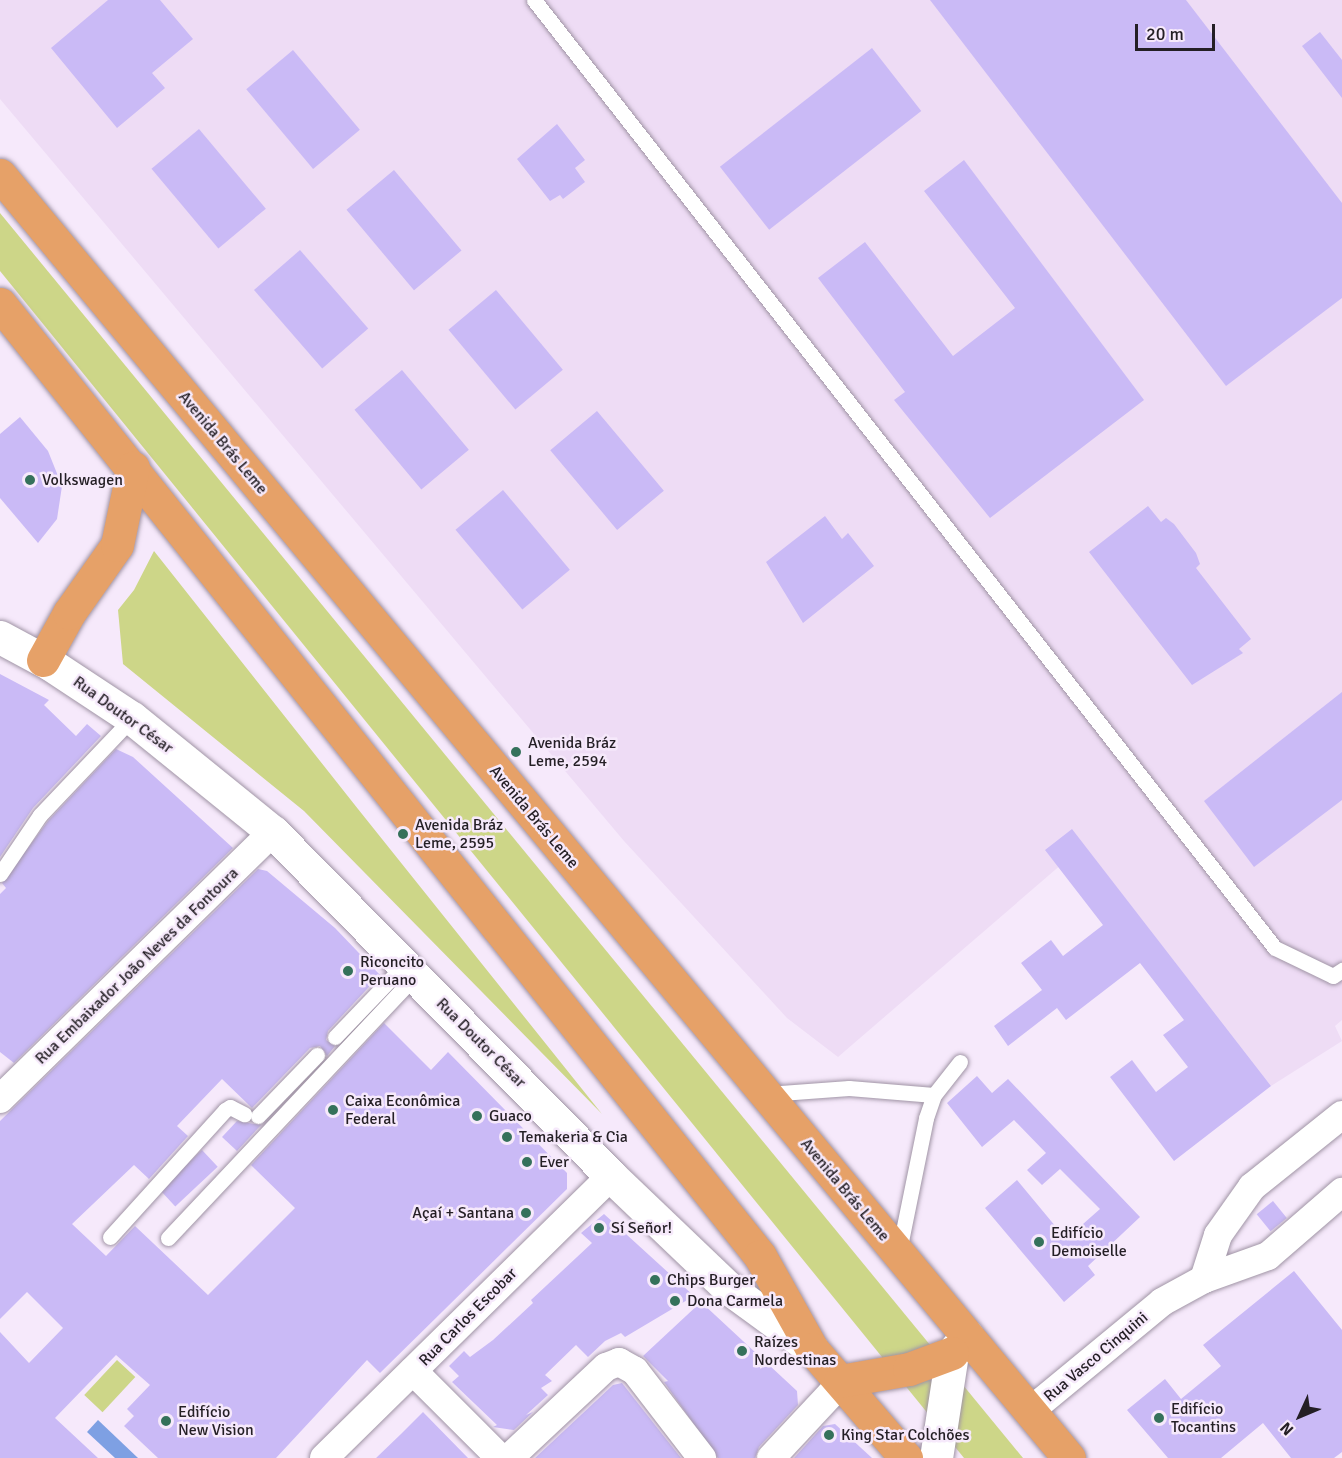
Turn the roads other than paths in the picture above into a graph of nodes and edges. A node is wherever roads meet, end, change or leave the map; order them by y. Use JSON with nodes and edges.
{"nodes":[{"id":1,"x":534,"y":0,"type":"edge"},
{"id":2,"x":0,"y":175,"type":"edge"},
{"id":3,"x":0,"y":304,"type":"edge"},
{"id":4,"x":133,"y":468,"type":"junction"},
{"id":5,"x":0,"y":637,"type":"edge"},
{"id":6,"x":44,"y":660,"type":"junction"},
{"id":7,"x":132,"y":718,"type":"junction"},
{"id":8,"x":273,"y":832,"type":"junction"},
{"id":9,"x":0,"y":874,"type":"edge"},
{"id":10,"x":1342,"y":970,"type":"edge"},
{"id":11,"x":409,"y":971,"type":"junction"},
{"id":12,"x":335,"y":1037,"type":"dead end"},
{"id":13,"x":317,"y":1055,"type":"dead end"},
{"id":14,"x":960,"y":1062,"type":"dead end"},
{"id":15,"x":765,"y":1094,"type":"junction"},
{"id":16,"x":934,"y":1095,"type":"junction"},
{"id":17,"x":0,"y":1099,"type":"edge"},
{"id":18,"x":1335,"y":1128,"type":"edge"},
{"id":19,"x":611,"y":1176,"type":"junction"},
{"id":20,"x":1342,"y":1192,"type":"edge"},
{"id":21,"x":110,"y":1237,"type":"dead end"},
{"id":22,"x":168,"y":1238,"type":"dead end"},
{"id":23,"x":898,"y":1254,"type":"junction"},
{"id":24,"x":1204,"y":1279,"type":"junction"},
{"id":25,"x":960,"y":1345,"type":"junction"},
{"id":26,"x":812,"y":1349,"type":"junction"},
{"id":27,"x":413,"y":1371,"type":"junction"},
{"id":28,"x":841,"y":1382,"type":"junction"},
{"id":29,"x":1030,"y":1412,"type":"junction"},
{"id":30,"x":324,"y":1458,"type":"edge"},
{"id":31,"x":500,"y":1458,"type":"edge"},
{"id":32,"x":509,"y":1458,"type":"edge"},
{"id":33,"x":702,"y":1458,"type":"edge"},
{"id":34,"x":771,"y":1458,"type":"edge"},
{"id":35,"x":906,"y":1458,"type":"edge"},
{"id":36,"x":936,"y":1458,"type":"edge"},
{"id":37,"x":1069,"y":1458,"type":"edge"}],
"edges":[{"from":1,"to":10,"type":"lane"},
{"from":2,"to":15,"type":"main road","name":"Avenida Brás Leme"},
{"from":3,"to":4,"type":"main road"},
{"from":4,"to":6,"type":"main road"},
{"from":4,"to":26,"type":"main road"},
{"from":5,"to":6,"type":"street","name":"Rua Doutor César"},
{"from":6,"to":7,"type":"street","name":"Rua Doutor César"},
{"from":7,"to":8,"type":"street","name":"Rua Doutor César"},
{"from":7,"to":9,"type":"lane"},
{"from":8,"to":11,"type":"street","name":"Rua Doutor César"},
{"from":8,"to":17,"type":"street","name":"Rua Embaixador João Neves da Fontoura"},
{"from":11,"to":12,"type":"lane"},
{"from":11,"to":19,"type":"street","name":"Rua Doutor César"},
{"from":11,"to":22,"type":"lane"},
{"from":13,"to":21,"type":"lane"},
{"from":14,"to":16,"type":"lane"},
{"from":15,"to":16,"type":"lane"},
{"from":15,"to":23,"type":"main road","name":"Avenida Brás Leme"},
{"from":16,"to":23,"type":"lane"},
{"from":18,"to":24,"type":"street"},
{"from":19,"to":26,"type":"street","name":"Rua Doutor César"},
{"from":19,"to":27,"type":"street","name":"Rua Carlos Escobar"},
{"from":20,"to":24,"type":"street","name":"Rua Vasco Cinquini"},
{"from":23,"to":25,"type":"main road","name":"Avenida Brás Leme"},
{"from":24,"to":29,"type":"street","name":"Rua Vasco Cinquini"},
{"from":25,"to":28,"type":"main road"},
{"from":25,"to":29,"type":"main road","name":"Avenida Brás Leme"},
{"from":25,"to":36,"type":"street"},
{"from":26,"to":28,"type":"main road"},
{"from":27,"to":30,"type":"street","name":"Rua Carlos Escobar"},
{"from":27,"to":31,"type":"street"},
{"from":28,"to":34,"type":"street"},
{"from":28,"to":35,"type":"main road"},
{"from":29,"to":37,"type":"main road","name":"Avenida Brás Leme"},
{"from":32,"to":33,"type":"street"}]}
